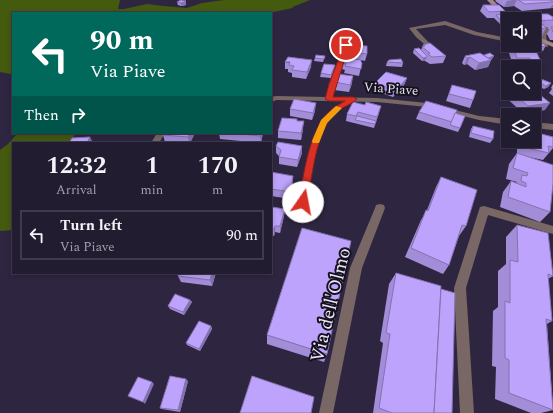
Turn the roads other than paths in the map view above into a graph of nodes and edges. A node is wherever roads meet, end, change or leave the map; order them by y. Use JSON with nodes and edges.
{"nodes":[{"id":1,"x":490,"y":0,"type":"edge"},
{"id":2,"x":501,"y":12,"type":"edge"},
{"id":3,"x":553,"y":28,"type":"edge"},
{"id":4,"x":550,"y":33,"type":"edge"},
{"id":5,"x":501,"y":39,"type":"edge"},
{"id":6,"x":541,"y":40,"type":"edge"},
{"id":7,"x":545,"y":42,"type":"junction"},
{"id":8,"x":346,"y":45,"type":"dead end"},
{"id":9,"x":553,"y":45,"type":"edge"},
{"id":10,"x":541,"y":46,"type":"edge"},
{"id":11,"x":430,"y":47,"type":"edge"},
{"id":12,"x":329,"y":99,"type":"junction"},
{"id":13,"x":353,"y":99,"type":"junction"},
{"id":14,"x":272,"y":100,"type":"edge"},
{"id":15,"x":501,"y":121,"type":"edge"},
{"id":16,"x":541,"y":126,"type":"edge"},
{"id":17,"x":553,"y":127,"type":"edge"},
{"id":18,"x":303,"y":202,"type":"dead end"},
{"id":19,"x":380,"y":208,"type":"dead end"},
{"id":20,"x":553,"y":230,"type":"edge"},
{"id":21,"x":326,"y":413,"type":"edge"},
{"id":22,"x":467,"y":413,"type":"edge"}],
"edges":[{"from":1,"to":2,"type":"main road"},
{"from":3,"to":4,"type":"street"},
{"from":4,"to":7,"type":"street"},
{"from":5,"to":11,"type":"street"},
{"from":6,"to":7,"type":"main road"},
{"from":7,"to":9,"type":"main road"},
{"from":7,"to":10,"type":"street"},
{"from":8,"to":12,"type":"lane"},
{"from":12,"to":13,"type":"street","name":"Via Piave"},
{"from":12,"to":14,"type":"street","name":"Via Piave"},
{"from":13,"to":15,"type":"street","name":"Via Piave"},
{"from":13,"to":18,"type":"lane"},
{"from":16,"to":17,"type":"street"},
{"from":19,"to":21,"type":"street","name":"Via dell'Olmo"},
{"from":20,"to":22,"type":"street"}]}
